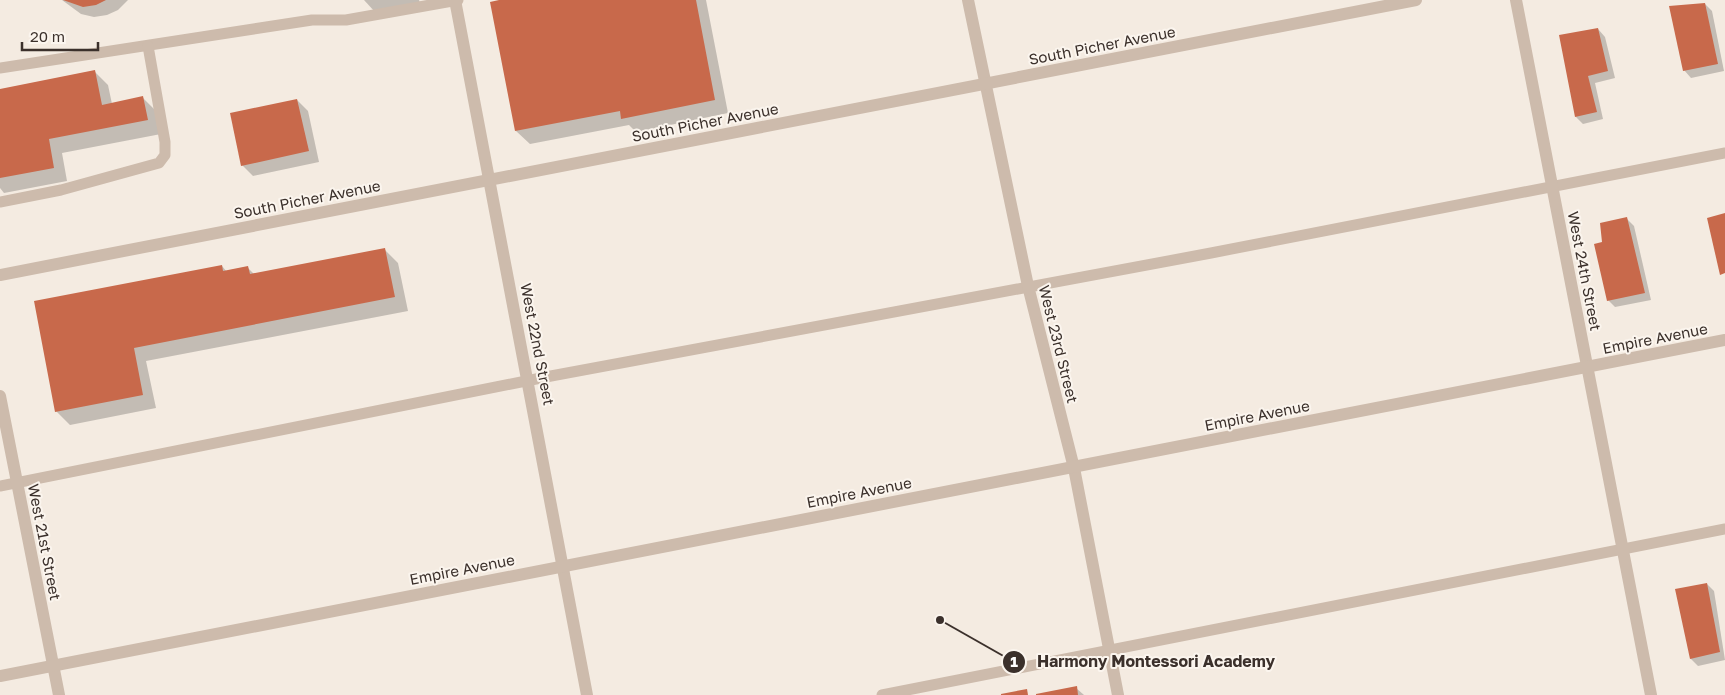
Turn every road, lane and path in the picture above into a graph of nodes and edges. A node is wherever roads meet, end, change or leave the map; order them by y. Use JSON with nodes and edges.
{"nodes":[{"id":1,"x":456,"y":0,"type":"edge"},
{"id":2,"x":968,"y":0,"type":"edge"},
{"id":3,"x":1416,"y":0,"type":"edge"},
{"id":4,"x":1516,"y":0,"type":"edge"},
{"id":5,"x":148,"y":46,"type":"junction"},
{"id":6,"x":0,"y":68,"type":"edge"},
{"id":7,"x":987,"y":85,"type":"junction"},
{"id":8,"x":1725,"y":153,"type":"edge"},
{"id":9,"x":490,"y":180,"type":"junction"},
{"id":10,"x":1552,"y":187,"type":"junction"},
{"id":11,"x":0,"y":202,"type":"edge"},
{"id":12,"x":0,"y":275,"type":"edge"},
{"id":13,"x":1028,"y":286,"type":"junction"},
{"id":14,"x":1725,"y":340,"type":"edge"},
{"id":15,"x":1587,"y":367,"type":"junction"},
{"id":16,"x":528,"y":381,"type":"junction"},
{"id":17,"x":0,"y":396,"type":"edge"},
{"id":18,"x":1074,"y":468,"type":"junction"},
{"id":19,"x":17,"y":482,"type":"junction"},
{"id":20,"x":0,"y":486,"type":"edge"},
{"id":21,"x":1725,"y":529,"type":"edge"},
{"id":22,"x":1623,"y":549,"type":"junction"},
{"id":23,"x":564,"y":565,"type":"junction"},
{"id":24,"x":1110,"y":651,"type":"junction"},
{"id":25,"x":52,"y":665,"type":"junction"},
{"id":26,"x":0,"y":676,"type":"edge"},
{"id":27,"x":58,"y":695,"type":"edge"},
{"id":28,"x":588,"y":695,"type":"edge"},
{"id":29,"x":882,"y":695,"type":"edge"},
{"id":30,"x":1118,"y":695,"type":"edge"},
{"id":31,"x":1651,"y":695,"type":"edge"}],
"edges":[{"from":1,"to":5,"type":"lane"},
{"from":1,"to":9,"type":"street","name":"West 22nd Street"},
{"from":2,"to":7,"type":"street","name":"West 23rd Street"},
{"from":3,"to":7,"type":"street","name":"South Picher Avenue"},
{"from":4,"to":10,"type":"street","name":"West 24th Street"},
{"from":5,"to":6,"type":"lane"},
{"from":5,"to":11,"type":"lane"},
{"from":7,"to":9,"type":"street","name":"South Picher Avenue"},
{"from":7,"to":13,"type":"street","name":"West 23rd Street"},
{"from":8,"to":10,"type":"lane"},
{"from":9,"to":12,"type":"street","name":"South Picher Avenue"},
{"from":9,"to":16,"type":"street","name":"West 22nd Street"},
{"from":10,"to":13,"type":"lane"},
{"from":10,"to":15,"type":"street","name":"West 24th Street"},
{"from":13,"to":16,"type":"lane"},
{"from":13,"to":18,"type":"street","name":"West 23rd Street"},
{"from":14,"to":15,"type":"street","name":"Empire Avenue"},
{"from":15,"to":18,"type":"street","name":"Empire Avenue"},
{"from":15,"to":22,"type":"street","name":"West 24th Street"},
{"from":16,"to":19,"type":"lane"},
{"from":16,"to":23,"type":"street","name":"West 22nd Street"},
{"from":17,"to":19,"type":"street","name":"West 21st Street"},
{"from":18,"to":23,"type":"street","name":"Empire Avenue"},
{"from":18,"to":24,"type":"street","name":"West 23rd Street"},
{"from":19,"to":20,"type":"lane"},
{"from":19,"to":25,"type":"street","name":"West 21st Street"},
{"from":21,"to":22,"type":"lane"},
{"from":22,"to":24,"type":"lane"},
{"from":22,"to":31,"type":"street","name":"West 24th Street"},
{"from":23,"to":25,"type":"street","name":"Empire Avenue"},
{"from":23,"to":28,"type":"street","name":"West 22nd Street"},
{"from":24,"to":29,"type":"lane"},
{"from":24,"to":30,"type":"street","name":"West 23rd Street"},
{"from":25,"to":26,"type":"street","name":"Empire Avenue"},
{"from":25,"to":27,"type":"street","name":"West 21st Street"}]}
